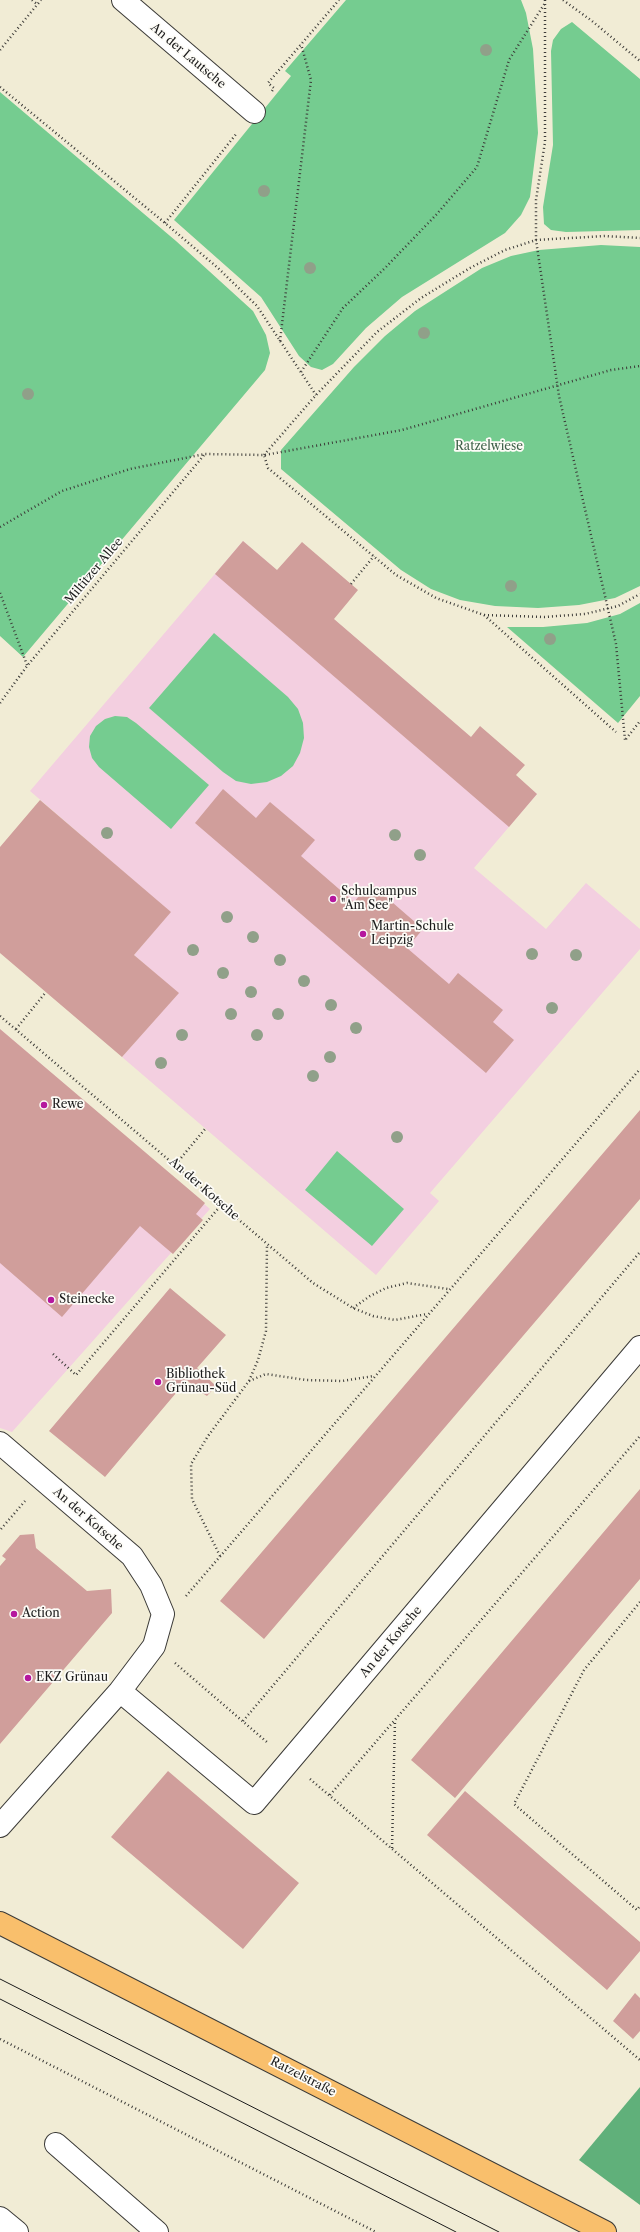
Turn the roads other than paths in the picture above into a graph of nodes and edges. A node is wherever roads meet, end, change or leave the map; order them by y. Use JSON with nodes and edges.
{"nodes":[{"id":1,"x":123,"y":0,"type":"edge"},
{"id":2,"x":254,"y":112,"type":"road end"},
{"id":3,"x":640,"y":1347,"type":"edge"},
{"id":4,"x":0,"y":1443,"type":"edge"},
{"id":5,"x":120,"y":1691,"type":"junction"},
{"id":6,"x":0,"y":1826,"type":"edge"},
{"id":7,"x":0,"y":1922,"type":"edge"},
{"id":8,"x":56,"y":2144,"type":"dead end"},
{"id":9,"x":0,"y":2218,"type":"edge"},
{"id":10,"x":17,"y":2232,"type":"edge"},
{"id":11,"x":157,"y":2232,"type":"edge"},
{"id":12,"x":606,"y":2232,"type":"edge"}],
"edges":[{"from":1,"to":2,"type":"street","name":"An der Lautsche"},
{"from":3,"to":5,"type":"street","name":"An der Kotsche"},
{"from":4,"to":5,"type":"street","name":"An der Kotsche"},
{"from":5,"to":6,"type":"street"},
{"from":7,"to":12,"type":"main road","name":"Ratzelstraße"},
{"from":8,"to":11,"type":"street"},
{"from":9,"to":10,"type":"street"}]}
